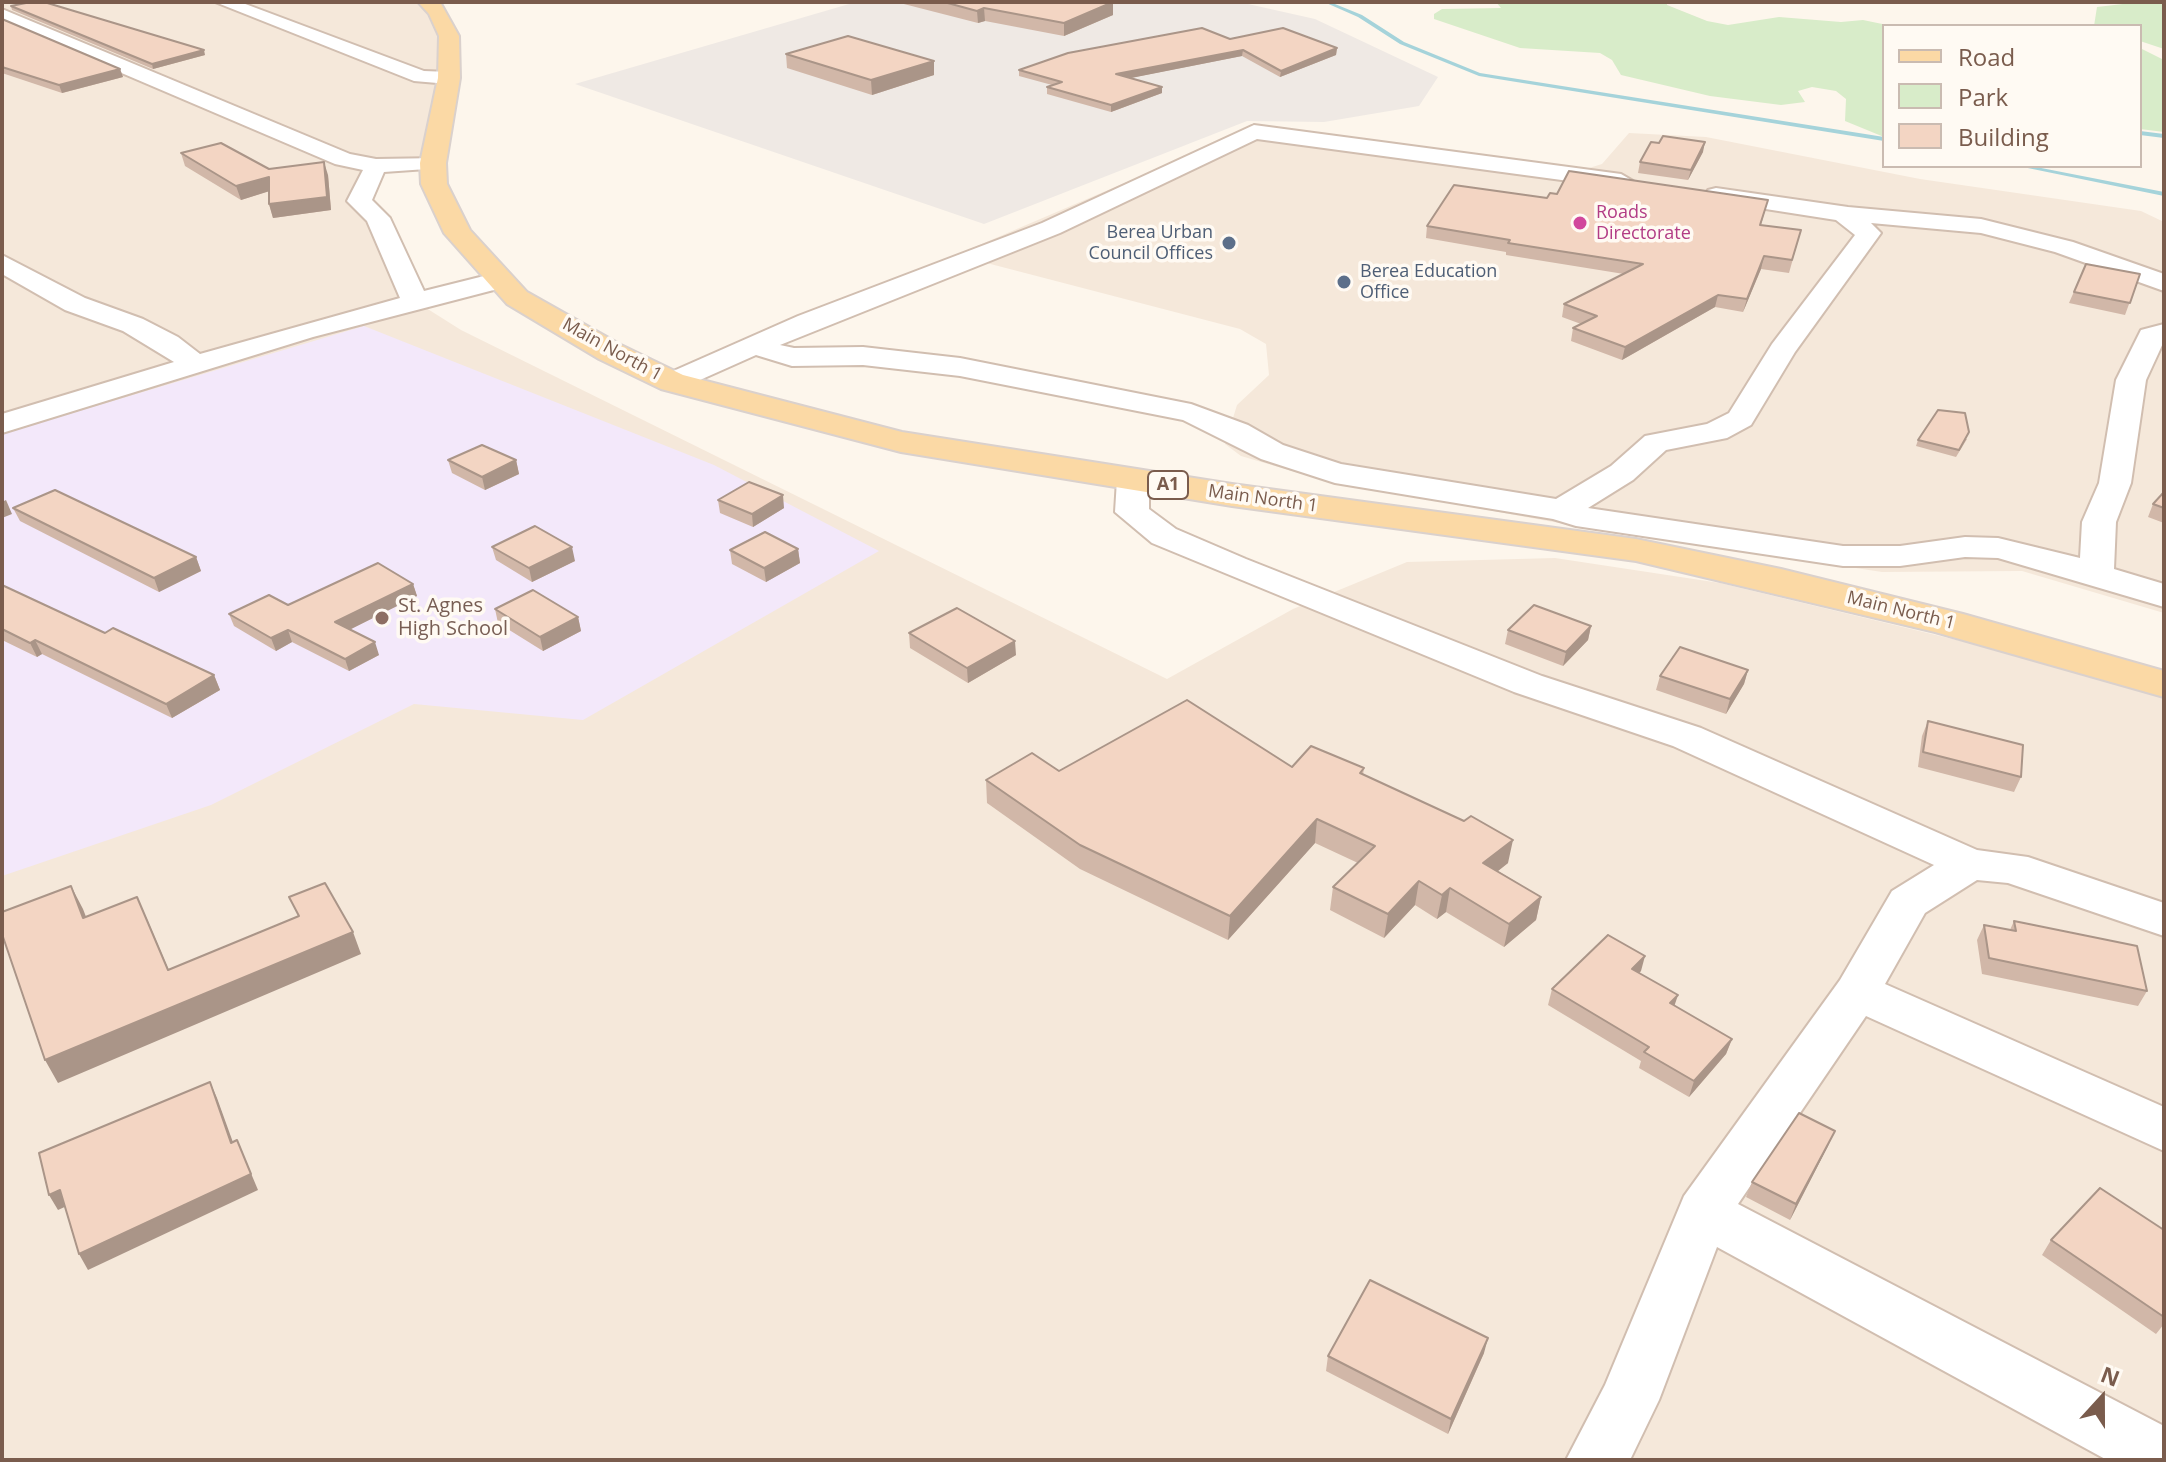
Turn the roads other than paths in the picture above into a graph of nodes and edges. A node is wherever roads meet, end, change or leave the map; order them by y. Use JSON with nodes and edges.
{"nodes":[{"id":1,"x":224,"y":2,"type":"edge"},
{"id":2,"x":428,"y":2,"type":"edge"},
{"id":3,"x":2,"y":15,"type":"edge"},
{"id":4,"x":449,"y":78,"type":"junction"},
{"id":5,"x":433,"y":163,"type":"junction"},
{"id":6,"x":376,"y":166,"type":"junction"},
{"id":7,"x":1643,"y":184,"type":"edge"},
{"id":8,"x":1686,"y":191,"type":"edge"},
{"id":9,"x":1848,"y":214,"type":"junction"},
{"id":10,"x":2,"y":263,"type":"edge"},
{"id":11,"x":500,"y":280,"type":"junction"},
{"id":12,"x":2164,"y":283,"type":"edge"},
{"id":13,"x":415,"y":301,"type":"junction"},
{"id":14,"x":2164,"y":332,"type":"edge"},
{"id":15,"x":755,"y":346,"type":"junction"},
{"id":16,"x":195,"y":364,"type":"junction"},
{"id":17,"x":672,"y":382,"type":"junction"},
{"id":18,"x":2,"y":424,"type":"edge"},
{"id":19,"x":1133,"y":480,"type":"junction"},
{"id":20,"x":1561,"y":510,"type":"junction"},
{"id":21,"x":2096,"y":574,"type":"junction"},
{"id":22,"x":2164,"y":596,"type":"edge"},
{"id":23,"x":2164,"y":684,"type":"edge"},
{"id":24,"x":1970,"y":864,"type":"junction"},
{"id":25,"x":2164,"y":920,"type":"edge"},
{"id":26,"x":1857,"y":992,"type":"junction"},
{"id":27,"x":2164,"y":1130,"type":"edge"},
{"id":28,"x":1703,"y":1212,"type":"junction"},
{"id":29,"x":2152,"y":1452,"type":"dead end"},
{"id":30,"x":1597,"y":1460,"type":"edge"}],
"edges":[{"from":1,"to":4,"type":"street"},
{"from":2,"to":4,"type":"main road","name":"Main North 1","number":"A1"},
{"from":3,"to":6,"type":"street"},
{"from":4,"to":5,"type":"main road","name":"Main North 1","number":"A1"},
{"from":5,"to":6,"type":"street"},
{"from":5,"to":11,"type":"main road","name":"Main North 1","number":"A1"},
{"from":6,"to":13,"type":"street"},
{"from":7,"to":15,"type":"street"},
{"from":8,"to":9,"type":"street"},
{"from":9,"to":12,"type":"street"},
{"from":9,"to":20,"type":"street"},
{"from":10,"to":16,"type":"street"},
{"from":11,"to":13,"type":"street"},
{"from":11,"to":17,"type":"main road","name":"Main North 1","number":"A1"},
{"from":13,"to":16,"type":"street"},
{"from":14,"to":21,"type":"street"},
{"from":15,"to":17,"type":"street"},
{"from":15,"to":20,"type":"street"},
{"from":16,"to":18,"type":"street"},
{"from":17,"to":19,"type":"main road","name":"Main North 1","number":"A1"},
{"from":19,"to":23,"type":"main road","name":"Main North 1","number":"A1"},
{"from":19,"to":24,"type":"street"},
{"from":20,"to":21,"type":"street"},
{"from":21,"to":22,"type":"street"},
{"from":24,"to":25,"type":"street"},
{"from":24,"to":26,"type":"street"},
{"from":26,"to":27,"type":"street"},
{"from":26,"to":28,"type":"street"},
{"from":28,"to":29,"type":"street"},
{"from":28,"to":30,"type":"street"}]}
